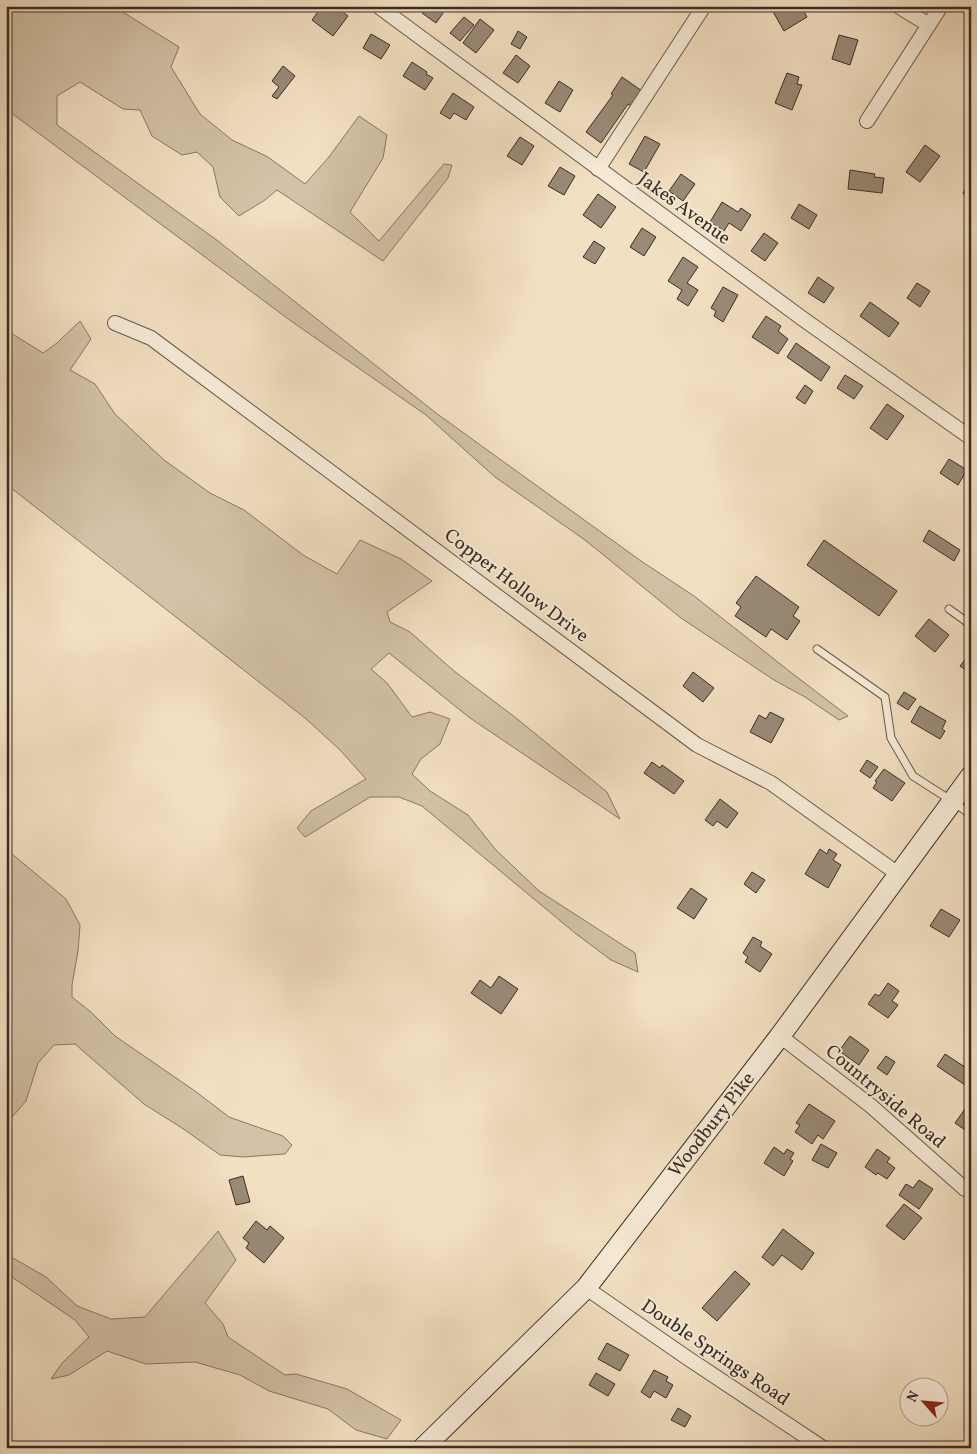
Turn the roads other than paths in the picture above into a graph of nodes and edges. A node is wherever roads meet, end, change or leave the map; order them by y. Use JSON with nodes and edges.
{"nodes":[{"id":1,"x":378,"y":6,"type":"edge"},
{"id":2,"x":704,"y":6,"type":"edge"},
{"id":3,"x":898,"y":6,"type":"edge"},
{"id":4,"x":941,"y":6,"type":"edge"},
{"id":5,"x":929,"y":25,"type":"junction"},
{"id":6,"x":866,"y":121,"type":"dead end"},
{"id":7,"x":598,"y":168,"type":"junction"},
{"id":8,"x":115,"y":323,"type":"dead end"},
{"id":9,"x":971,"y":438,"type":"edge"},
{"id":10,"x":949,"y":609,"type":"dead end"},
{"id":11,"x":971,"y":625,"type":"edge"},
{"id":12,"x":817,"y":648,"type":"dead end"},
{"id":13,"x":971,"y":776,"type":"edge"},
{"id":14,"x":952,"y":801,"type":"junction"},
{"id":15,"x":971,"y":815,"type":"edge"},
{"id":16,"x":898,"y":874,"type":"junction"},
{"id":17,"x":780,"y":1036,"type":"junction"},
{"id":18,"x":965,"y":1189,"type":"dead end"},
{"id":19,"x":586,"y":1288,"type":"junction"},
{"id":20,"x":423,"y":1448,"type":"edge"},
{"id":21,"x":823,"y":1448,"type":"edge"}],
"edges":[{"from":1,"to":7,"type":"street","name":"Jakes Avenue"},
{"from":2,"to":7,"type":"street"},
{"from":3,"to":5,"type":"street"},
{"from":4,"to":5,"type":"street"},
{"from":5,"to":6,"type":"street"},
{"from":7,"to":9,"type":"street","name":"Jakes Avenue"},
{"from":8,"to":16,"type":"street","name":"Copper Hollow Drive"},
{"from":10,"to":11,"type":"lane"},
{"from":12,"to":14,"type":"lane"},
{"from":13,"to":14,"type":"street","name":"Woodbury Pike"},
{"from":14,"to":15,"type":"lane"},
{"from":14,"to":16,"type":"street","name":"Woodbury Pike"},
{"from":16,"to":17,"type":"street","name":"Woodbury Pike"},
{"from":17,"to":18,"type":"street","name":"Countryside Road"},
{"from":17,"to":19,"type":"street","name":"Woodbury Pike"},
{"from":19,"to":20,"type":"street","name":"Woodbury Pike"},
{"from":19,"to":21,"type":"street","name":"Double Springs Road"}]}
